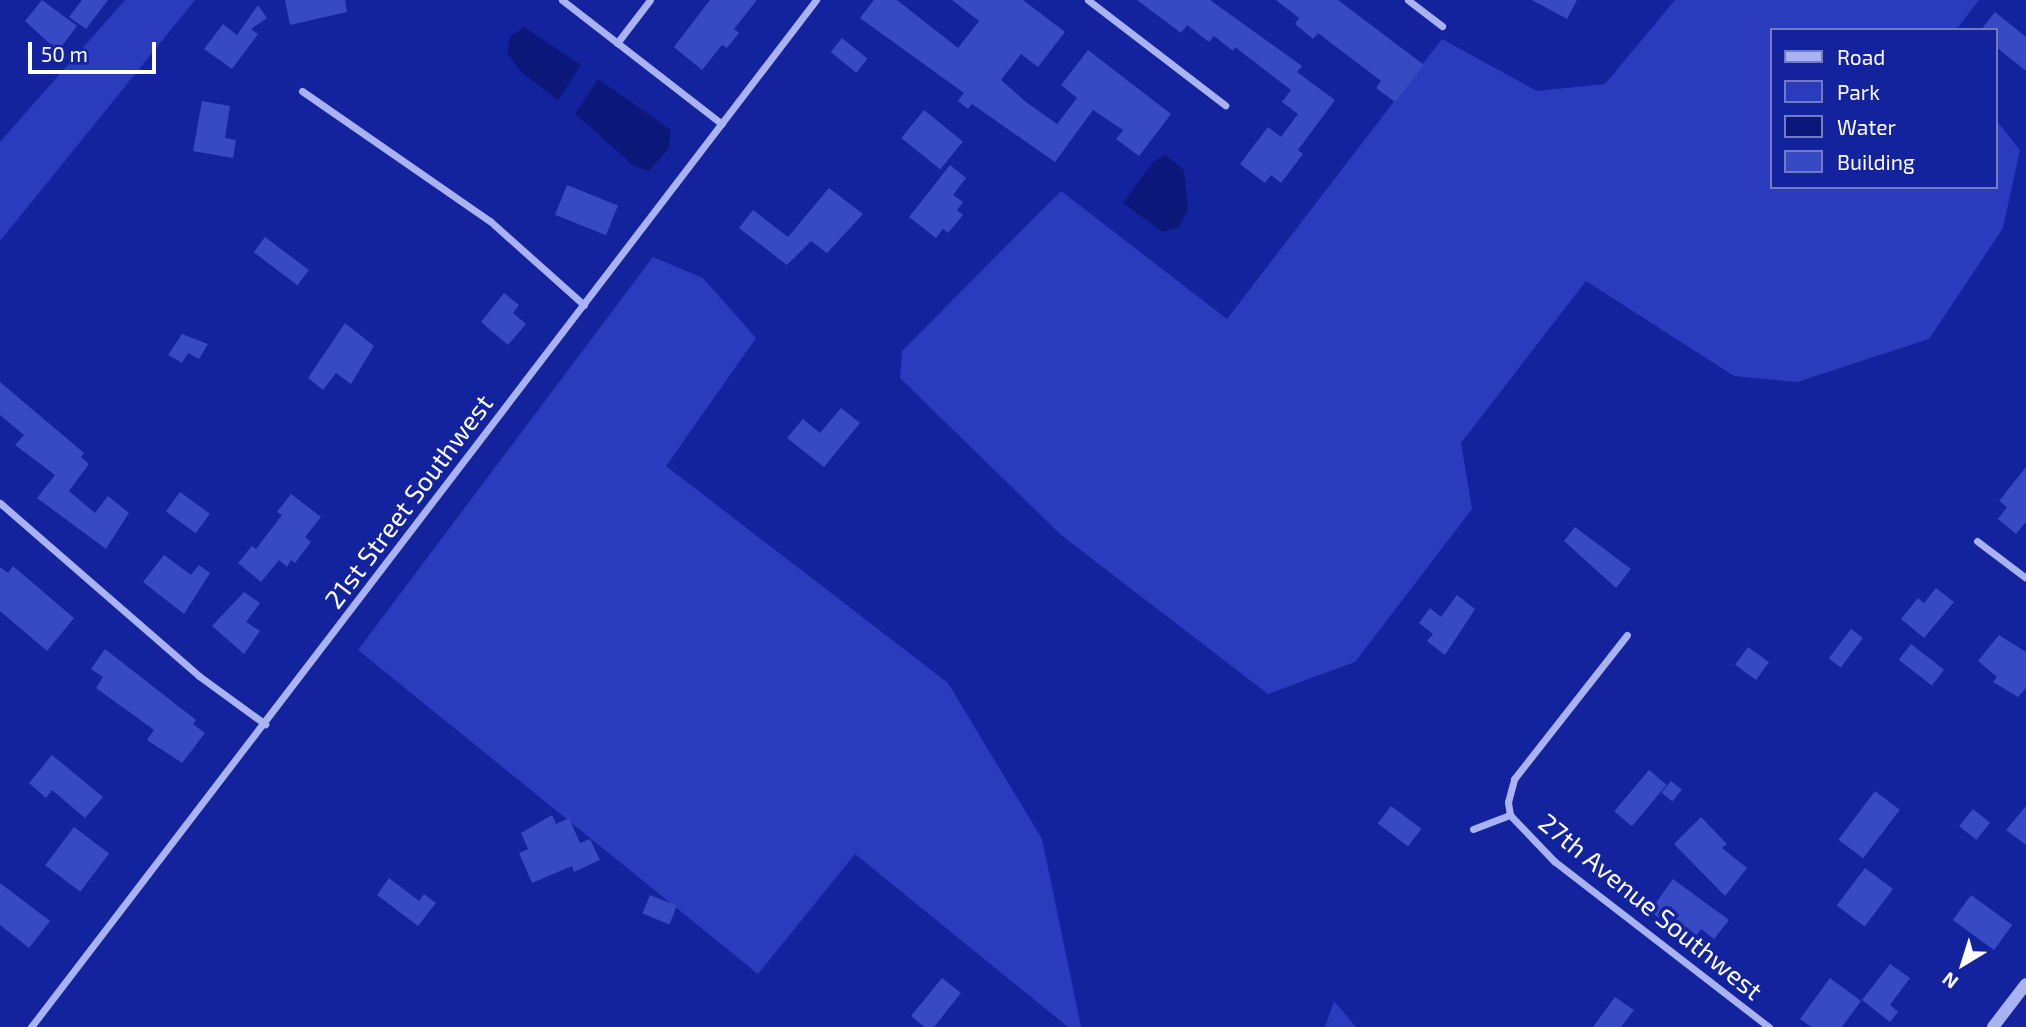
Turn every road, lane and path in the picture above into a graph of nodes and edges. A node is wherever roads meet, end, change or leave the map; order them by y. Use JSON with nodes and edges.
{"nodes":[{"id":1,"x":562,"y":0,"type":"edge"},
{"id":2,"x":650,"y":0,"type":"edge"},
{"id":3,"x":816,"y":0,"type":"edge"},
{"id":4,"x":1087,"y":0,"type":"edge"},
{"id":5,"x":1408,"y":0,"type":"edge"},
{"id":6,"x":1442,"y":26,"type":"dead end"},
{"id":7,"x":617,"y":43,"type":"junction"},
{"id":8,"x":302,"y":90,"type":"dead end"},
{"id":9,"x":1225,"y":105,"type":"dead end"},
{"id":10,"x":722,"y":124,"type":"junction"},
{"id":11,"x":584,"y":305,"type":"junction"},
{"id":12,"x":0,"y":503,"type":"edge"},
{"id":13,"x":1977,"y":541,"type":"dead end"},
{"id":14,"x":2026,"y":578,"type":"edge"},
{"id":15,"x":1627,"y":635,"type":"dead end"},
{"id":16,"x":265,"y":724,"type":"junction"},
{"id":17,"x":1510,"y":815,"type":"junction"},
{"id":18,"x":1473,"y":829,"type":"dead end"},
{"id":19,"x":2026,"y":984,"type":"edge"},
{"id":20,"x":32,"y":1027,"type":"edge"},
{"id":21,"x":1769,"y":1027,"type":"edge"},
{"id":22,"x":1993,"y":1027,"type":"edge"}],
"edges":[{"from":1,"to":7,"type":"street"},
{"from":2,"to":7,"type":"street"},
{"from":3,"to":10,"type":"street","name":"21st Street Southwest"},
{"from":4,"to":9,"type":"street"},
{"from":5,"to":6,"type":"street"},
{"from":7,"to":10,"type":"street"},
{"from":8,"to":11,"type":"street"},
{"from":10,"to":11,"type":"street","name":"21st Street Southwest"},
{"from":11,"to":16,"type":"street","name":"21st Street Southwest"},
{"from":12,"to":16,"type":"street"},
{"from":13,"to":14,"type":"street"},
{"from":15,"to":17,"type":"street"},
{"from":16,"to":20,"type":"street","name":"21st Street Southwest"},
{"from":17,"to":18,"type":"street"},
{"from":17,"to":21,"type":"street","name":"27th Avenue Southwest"},
{"from":19,"to":22,"type":"street"}]}
